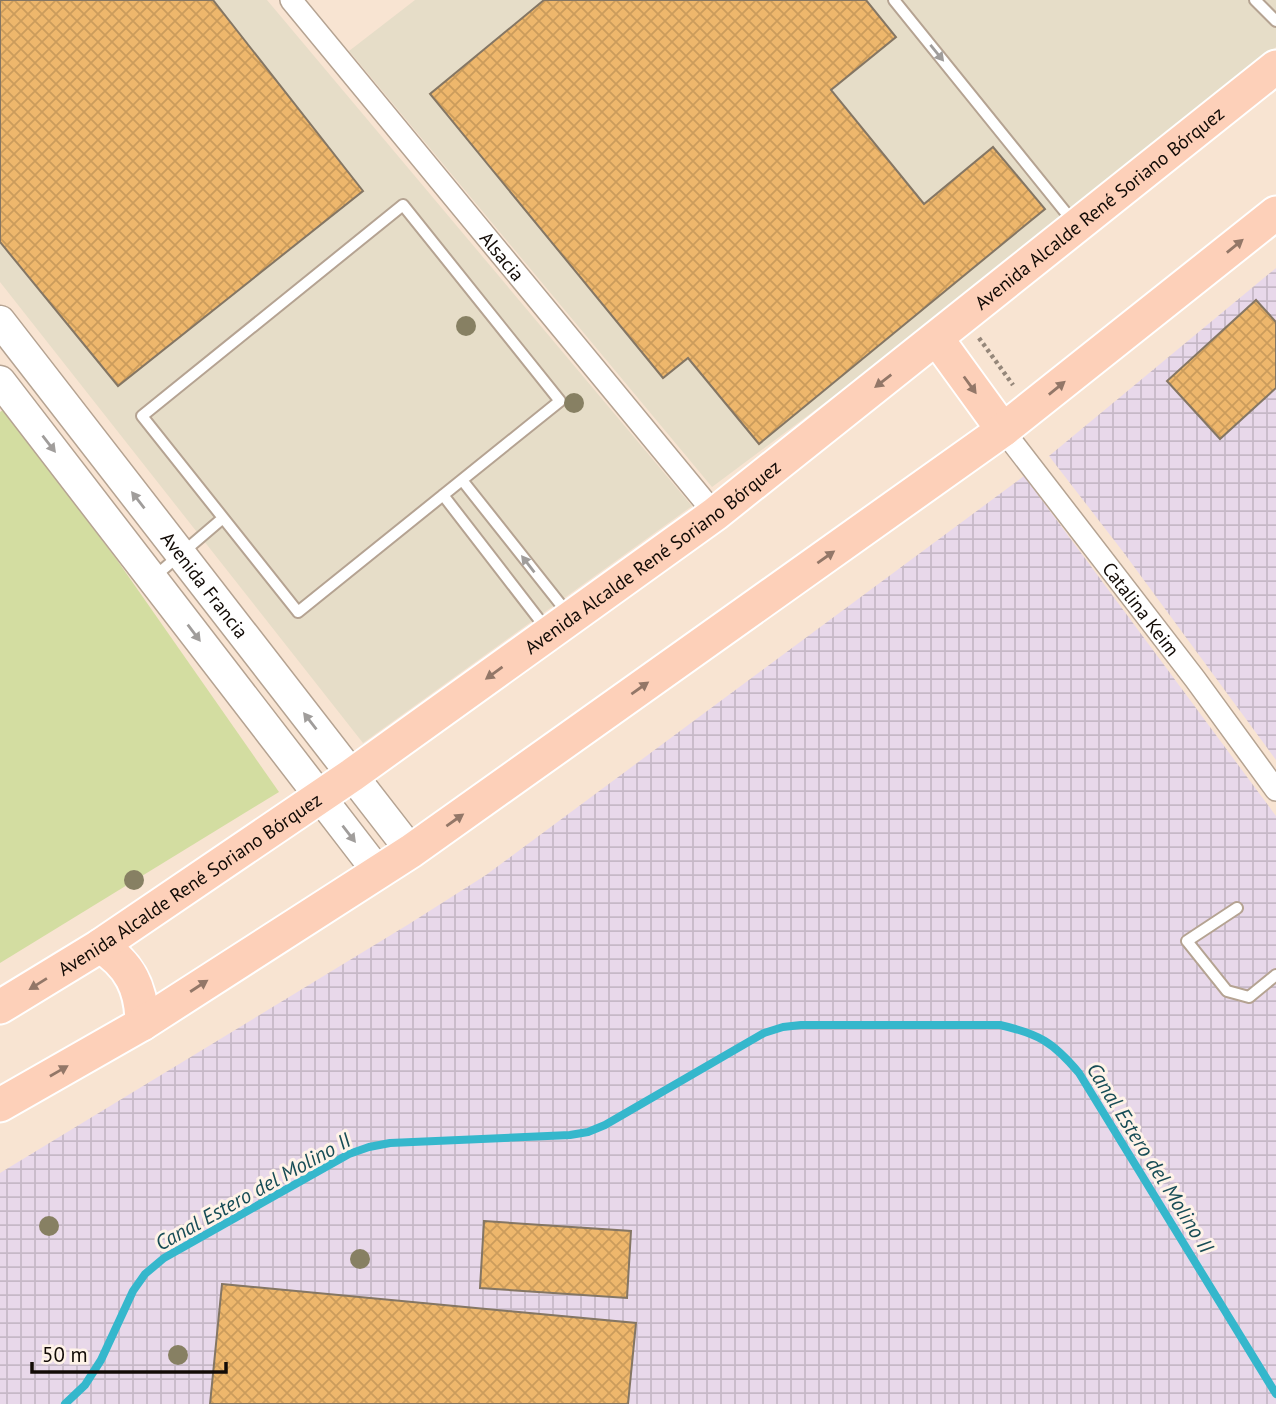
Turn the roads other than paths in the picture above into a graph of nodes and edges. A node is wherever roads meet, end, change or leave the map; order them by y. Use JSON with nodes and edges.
{"nodes":[{"id":1,"x":291,"y":0,"type":"edge"},
{"id":2,"x":894,"y":0,"type":"edge"},
{"id":3,"x":1255,"y":0,"type":"edge"},
{"id":4,"x":1276,"y":21,"type":"edge"},
{"id":5,"x":1276,"y":67,"type":"edge"},
{"id":6,"x":1276,"y":213,"type":"edge"},
{"id":7,"x":1077,"y":226,"type":"junction"},
{"id":8,"x":0,"y":321,"type":"edge"},
{"id":9,"x":937,"y":339,"type":"junction"},
{"id":10,"x":37,"y":369,"type":"junction"},
{"id":11,"x":2,"y":388,"type":"edge"},
{"id":12,"x":1003,"y":430,"type":"junction"},
{"id":13,"x":462,"y":480,"type":"junction"},
{"id":14,"x":443,"y":495,"type":"junction"},
{"id":15,"x":715,"y":514,"type":"junction"},
{"id":16,"x":223,"y":518,"type":"junction"},
{"id":17,"x":180,"y":554,"type":"junction"},
{"id":18,"x":152,"y":578,"type":"junction"},
{"id":19,"x":560,"y":625,"type":"junction"},
{"id":20,"x":352,"y":775,"type":"junction"},
{"id":21,"x":1276,"y":790,"type":"edge"},
{"id":22,"x":319,"y":796,"type":"junction"},
{"id":23,"x":411,"y":851,"type":"junction"},
{"id":24,"x":378,"y":872,"type":"junction"},
{"id":25,"x":1237,"y":908,"type":"dead end"},
{"id":26,"x":100,"y":946,"type":"junction"},
{"id":27,"x":1276,"y":975,"type":"edge"},
{"id":28,"x":0,"y":1007,"type":"edge"},
{"id":29,"x":142,"y":1024,"type":"junction"},
{"id":30,"x":0,"y":1105,"type":"edge"}],
"edges":[{"from":1,"to":15,"type":"street","name":"Alsacia"},
{"from":2,"to":7,"type":"lane","one_way":true},
{"from":3,"to":4,"type":"lane"},
{"from":5,"to":7,"type":"main road","name":"Avenida Alcalde René Soriano Bórquez"},
{"from":12,"to":6,"type":"main road","one_way":true},
{"from":7,"to":9,"type":"main road","name":"Avenida Alcalde René Soriano Bórquez"},
{"from":8,"to":10,"type":"main road","name":"Avenida Francia"},
{"from":9,"to":12,"type":"main road","one_way":true},
{"from":9,"to":15,"type":"main road","name":"Avenida Alcalde René Soriano Bórquez","one_way":true},
{"from":10,"to":11,"type":"street"},
{"from":17,"to":10,"type":"main road","name":"Avenida Francia","one_way":true},
{"from":11,"to":18,"type":"main road","name":"Avenida Francia","one_way":true},
{"from":12,"to":21,"type":"street","name":"Catalina Keim"},
{"from":23,"to":12,"type":"main road","one_way":true},
{"from":13,"to":14,"type":"lane"},
{"from":13,"to":16,"type":"lane"},
{"from":19,"to":13,"type":"lane","one_way":true},
{"from":14,"to":16,"type":"lane"},
{"from":14,"to":19,"type":"lane"},
{"from":15,"to":19,"type":"main road","name":"Avenida Alcalde René Soriano Bórquez"},
{"from":16,"to":17,"type":"lane"},
{"from":17,"to":18,"type":"lane"},
{"from":20,"to":17,"type":"main road","name":"Avenida Francia","one_way":true},
{"from":18,"to":22,"type":"main road","name":"Avenida Francia","one_way":true},
{"from":19,"to":20,"type":"main road","name":"Avenida Alcalde René Soriano Bórquez","one_way":true},
{"from":20,"to":22,"type":"main road","name":"Avenida Alcalde René Soriano Bórquez"},
{"from":20,"to":23,"type":"main road","name":"Avenida Francia"},
{"from":22,"to":24,"type":"main road","name":"Avenida Francia","one_way":true},
{"from":22,"to":26,"type":"main road","name":"Avenida Alcalde René Soriano Bórquez"},
{"from":23,"to":24,"type":"main road"},
{"from":29,"to":24,"type":"main road","one_way":true},
{"from":25,"to":27,"type":"lane"},
{"from":26,"to":28,"type":"main road","name":"Avenida Alcalde René Soriano Bórquez","one_way":true},
{"from":26,"to":29,"type":"main road"},
{"from":30,"to":29,"type":"main road","one_way":true}]}
